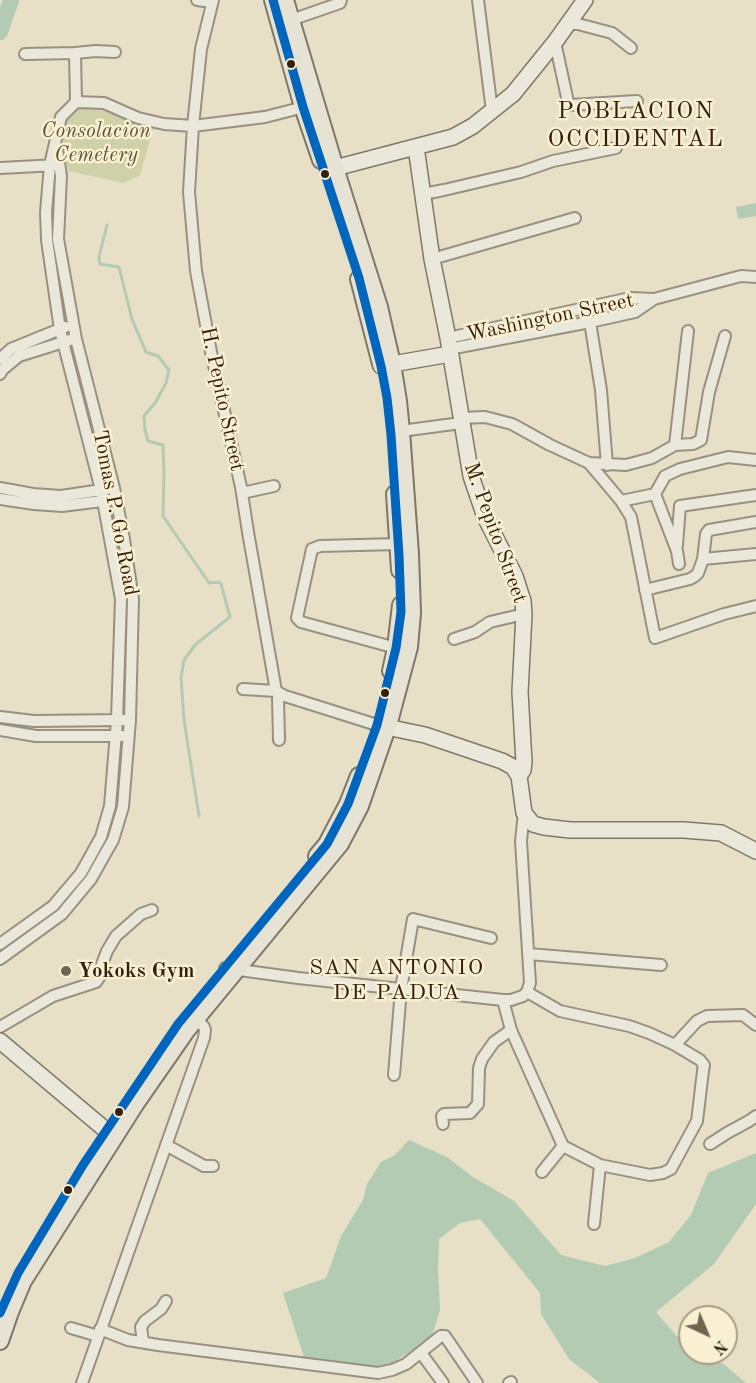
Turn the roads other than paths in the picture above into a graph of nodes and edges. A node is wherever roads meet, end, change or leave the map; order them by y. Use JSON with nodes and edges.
{"nodes":[{"id":1,"x":196,"y":0,"type":"edge"},
{"id":2,"x":273,"y":0,"type":"edge"},
{"id":3,"x":285,"y":0,"type":"edge"},
{"id":4,"x":341,"y":0,"type":"edge"},
{"id":5,"x":478,"y":0,"type":"edge"},
{"id":6,"x":585,"y":0,"type":"edge"},
{"id":7,"x":213,"y":1,"type":"edge"},
{"id":8,"x":291,"y":20,"type":"junction"},
{"id":9,"x":569,"y":24,"type":"junction"},
{"id":10,"x":555,"y":42,"type":"junction"},
{"id":11,"x":631,"y":48,"type":"dead end"},
{"id":12,"x":115,"y":52,"type":"dead end"},
{"id":13,"x":75,"y":53,"type":"junction"},
{"id":14,"x":25,"y":54,"type":"dead end"},
{"id":15,"x":637,"y":101,"type":"dead end"},
{"id":16,"x":76,"y":102,"type":"junction"},
{"id":17,"x":309,"y":105,"type":"junction"},
{"id":18,"x":492,"y":111,"type":"junction"},
{"id":19,"x":193,"y":126,"type":"junction"},
{"id":20,"x":416,"y":147,"type":"junction"},
{"id":21,"x":616,"y":148,"type":"dead end"},
{"id":22,"x":55,"y":165,"type":"junction"},
{"id":23,"x":0,"y":168,"type":"edge"},
{"id":24,"x":334,"y":168,"type":"junction"},
{"id":25,"x":423,"y":194,"type":"junction"},
{"id":26,"x":575,"y":218,"type":"dead end"},
{"id":27,"x":432,"y":259,"type":"junction"},
{"id":28,"x":756,"y":277,"type":"edge"},
{"id":29,"x":654,"y":299,"type":"junction"},
{"id":30,"x":621,"y":300,"type":"junction"},
{"id":31,"x":624,"y":314,"type":"junction"},
{"id":32,"x":590,"y":322,"type":"junction"},
{"id":33,"x":74,"y":324,"type":"junction"},
{"id":34,"x":60,"y":330,"type":"junction"},
{"id":35,"x":688,"y":331,"type":"dead end"},
{"id":36,"x":725,"y":336,"type":"dead end"},
{"id":37,"x":76,"y":339,"type":"junction"},
{"id":38,"x":64,"y":341,"type":"junction"},
{"id":39,"x":449,"y":347,"type":"junction"},
{"id":40,"x":0,"y":358,"type":"edge"},
{"id":41,"x":387,"y":365,"type":"junction"},
{"id":42,"x":0,"y":374,"type":"edge"},
{"id":43,"x":461,"y":421,"type":"junction"},
{"id":44,"x":401,"y":431,"type":"junction"},
{"id":45,"x":675,"y":446,"type":"junction"},
{"id":46,"x":756,"y":460,"type":"edge"},
{"id":47,"x":589,"y":463,"type":"junction"},
{"id":48,"x":607,"y":465,"type":"junction"},
{"id":49,"x":274,"y":486,"type":"dead end"},
{"id":50,"x":0,"y":488,"type":"edge"},
{"id":51,"x":115,"y":493,"type":"junction"},
{"id":52,"x":242,"y":493,"type":"junction"},
{"id":53,"x":655,"y":494,"type":"junction"},
{"id":54,"x":756,"y":495,"type":"edge"},
{"id":55,"x":102,"y":496,"type":"junction"},
{"id":56,"x":0,"y":499,"type":"edge"},
{"id":57,"x":621,"y":501,"type":"junction"},
{"id":58,"x":756,"y":522,"type":"edge"},
{"id":59,"x":677,"y":550,"type":"junction"},
{"id":60,"x":403,"y":551,"type":"junction"},
{"id":61,"x":756,"y":554,"type":"edge"},
{"id":62,"x":703,"y":559,"type":"junction"},
{"id":63,"x":679,"y":564,"type":"dead end"},
{"id":64,"x":645,"y":590,"type":"junction"},
{"id":65,"x":756,"y":606,"type":"edge"},
{"id":66,"x":524,"y":614,"type":"junction"},
{"id":67,"x":454,"y":639,"type":"dead end"},
{"id":68,"x":396,"y":648,"type":"junction"},
{"id":69,"x":243,"y":688,"type":"dead end"},
{"id":70,"x":278,"y":692,"type":"junction"},
{"id":71,"x":0,"y":717,"type":"edge"},
{"id":72,"x":117,"y":720,"type":"junction"},
{"id":73,"x":130,"y":720,"type":"junction"},
{"id":74,"x":382,"y":726,"type":"junction"},
{"id":75,"x":0,"y":730,"type":"edge"},
{"id":76,"x":116,"y":736,"type":"junction"},
{"id":77,"x":129,"y":736,"type":"junction"},
{"id":78,"x":279,"y":740,"type":"dead end"},
{"id":79,"x":519,"y":776,"type":"junction"},
{"id":80,"x":524,"y":813,"type":"junction"},
{"id":81,"x":756,"y":851,"type":"edge"},
{"id":82,"x":152,"y":910,"type":"dead end"},
{"id":83,"x":491,"y":938,"type":"dead end"},
{"id":84,"x":0,"y":944,"type":"edge"},
{"id":85,"x":529,"y":954,"type":"junction"},
{"id":86,"x":0,"y":959,"type":"edge"},
{"id":87,"x":661,"y":965,"type":"dead end"},
{"id":88,"x":230,"y":969,"type":"junction"},
{"id":89,"x":400,"y":988,"type":"junction"},
{"id":90,"x":527,"y":992,"type":"junction"},
{"id":91,"x":503,"y":1000,"type":"junction"},
{"id":92,"x":196,"y":1018,"type":"junction"},
{"id":93,"x":756,"y":1025,"type":"edge"},
{"id":94,"x":0,"y":1027,"type":"edge"},
{"id":95,"x":511,"y":1030,"type":"junction"},
{"id":96,"x":0,"y":1041,"type":"edge"},
{"id":97,"x":675,"y":1046,"type":"junction"},
{"id":98,"x":0,"y":1050,"type":"edge"},
{"id":99,"x":394,"y":1075,"type":"dead end"},
{"id":100,"x":756,"y":1116,"type":"edge"},
{"id":101,"x":443,"y":1124,"type":"dead end"},
{"id":102,"x":109,"y":1136,"type":"junction"},
{"id":103,"x":710,"y":1144,"type":"dead end"},
{"id":104,"x":166,"y":1145,"type":"junction"},
{"id":105,"x":563,"y":1146,"type":"junction"},
{"id":106,"x":600,"y":1165,"type":"junction"},
{"id":107,"x":213,"y":1166,"type":"dead end"},
{"id":108,"x":542,"y":1172,"type":"dead end"},
{"id":109,"x":594,"y":1224,"type":"dead end"},
{"id":110,"x":166,"y":1300,"type":"dead end"},
{"id":111,"x":0,"y":1313,"type":"edge"},
{"id":112,"x":71,"y":1328,"type":"dead end"},
{"id":113,"x":99,"y":1332,"type":"junction"},
{"id":114,"x":0,"y":1341,"type":"edge"},
{"id":115,"x":143,"y":1342,"type":"junction"},
{"id":116,"x":421,"y":1353,"type":"junction"},
{"id":117,"x":82,"y":1383,"type":"edge"},
{"id":118,"x":443,"y":1383,"type":"edge"},
{"id":119,"x":477,"y":1383,"type":"edge"}],
"edges":[{"from":1,"to":7,"type":"street"},
{"from":2,"to":17,"type":"main road"},
{"from":3,"to":8,"type":"main road"},
{"from":4,"to":8,"type":"street"},
{"from":5,"to":18,"type":"street"},
{"from":6,"to":9,"type":"street"},
{"from":7,"to":19,"type":"street","name":"H. Pepito Street"},
{"from":8,"to":17,"type":"main road"},
{"from":9,"to":10,"type":"street"},
{"from":9,"to":11,"type":"street"},
{"from":10,"to":15,"type":"street"},
{"from":10,"to":18,"type":"street"},
{"from":12,"to":13,"type":"street"},
{"from":13,"to":14,"type":"street"},
{"from":13,"to":16,"type":"street"},
{"from":16,"to":19,"type":"street"},
{"from":16,"to":22,"type":"street","name":"Tomas P. Go Road"},
{"from":17,"to":19,"type":"street"},
{"from":17,"to":24,"type":"main road"},
{"from":17,"to":41,"type":"main road"},
{"from":18,"to":20,"type":"street"},
{"from":19,"to":52,"type":"street","name":"H. Pepito Street"},
{"from":20,"to":24,"type":"street"},
{"from":20,"to":25,"type":"street","name":"M. Pepito Street"},
{"from":21,"to":25,"type":"street"},
{"from":22,"to":23,"type":"street"},
{"from":22,"to":33,"type":"street","name":"Tomas P. Go Road"},
{"from":22,"to":34,"type":"street","name":"Tomas P. Go Road"},
{"from":24,"to":41,"type":"main road"},
{"from":25,"to":27,"type":"street","name":"M. Pepito Street"},
{"from":26,"to":27,"type":"street"},
{"from":27,"to":39,"type":"street","name":"M. Pepito Street"},
{"from":28,"to":29,"type":"street"},
{"from":29,"to":30,"type":"street","name":"Washington Street"},
{"from":29,"to":31,"type":"street","name":"Washington Street"},
{"from":30,"to":31,"type":"street"},
{"from":30,"to":39,"type":"street","name":"Washington Street"},
{"from":31,"to":32,"type":"street","name":"Washington Street"},
{"from":32,"to":39,"type":"street","name":"Washington Street"},
{"from":32,"to":48,"type":"street"},
{"from":33,"to":34,"type":"street"},
{"from":33,"to":37,"type":"street","name":"Tomas P. Go Road"},
{"from":34,"to":38,"type":"street","name":"Tomas P. Go Road"},
{"from":34,"to":40,"type":"street"},
{"from":35,"to":45,"type":"street"},
{"from":36,"to":45,"type":"street"},
{"from":37,"to":38,"type":"street"},
{"from":37,"to":51,"type":"street","name":"Tomas P. Go Road"},
{"from":38,"to":42,"type":"street"},
{"from":38,"to":55,"type":"street","name":"Tomas P. Go Road"},
{"from":39,"to":41,"type":"street"},
{"from":39,"to":43,"type":"street","name":"M. Pepito Street"},
{"from":41,"to":44,"type":"main road"},
{"from":41,"to":60,"type":"main road"},
{"from":43,"to":44,"type":"street"},
{"from":43,"to":47,"type":"street"},
{"from":43,"to":66,"type":"street","name":"M. Pepito Street"},
{"from":44,"to":60,"type":"main road"},
{"from":45,"to":48,"type":"street"},
{"from":46,"to":53,"type":"street"},
{"from":47,"to":48,"type":"street"},
{"from":47,"to":57,"type":"street"},
{"from":49,"to":52,"type":"street"},
{"from":50,"to":55,"type":"street"},
{"from":51,"to":55,"type":"street"},
{"from":51,"to":73,"type":"street","name":"Tomas P. Go Road"},
{"from":52,"to":70,"type":"street","name":"H. Pepito Street"},
{"from":53,"to":57,"type":"street"},
{"from":53,"to":59,"type":"street"},
{"from":54,"to":59,"type":"street"},
{"from":55,"to":56,"type":"street"},
{"from":55,"to":72,"type":"street","name":"Tomas P. Go Road"},
{"from":57,"to":64,"type":"street"},
{"from":58,"to":62,"type":"street"},
{"from":59,"to":63,"type":"street"},
{"from":60,"to":68,"type":"main road"},
{"from":60,"to":68,"type":"street"},
{"from":60,"to":74,"type":"main road"},
{"from":61,"to":62,"type":"street"},
{"from":62,"to":64,"type":"street"},
{"from":64,"to":65,"type":"street"},
{"from":66,"to":67,"type":"street"},
{"from":66,"to":79,"type":"street","name":"M. Pepito Street"},
{"from":68,"to":74,"type":"main road"},
{"from":69,"to":70,"type":"street"},
{"from":70,"to":74,"type":"street"},
{"from":70,"to":78,"type":"street","name":"H. Pepito Street"},
{"from":71,"to":72,"type":"street"},
{"from":72,"to":73,"type":"street"},
{"from":72,"to":76,"type":"street","name":"Tomas P. Go Road"},
{"from":73,"to":77,"type":"street","name":"Tomas P. Go Road"},
{"from":74,"to":79,"type":"street"},
{"from":74,"to":88,"type":"main road"},
{"from":75,"to":76,"type":"street"},
{"from":76,"to":77,"type":"street"},
{"from":76,"to":84,"type":"street","name":"Tomas P. Go Road"},
{"from":77,"to":86,"type":"street","name":"Tomas P. Go Road"},
{"from":79,"to":80,"type":"street","name":"M. Pepito Street"},
{"from":80,"to":81,"type":"street"},
{"from":80,"to":85,"type":"street","name":"M. Pepito Street"},
{"from":82,"to":94,"type":"street"},
{"from":83,"to":89,"type":"street"},
{"from":85,"to":87,"type":"street"},
{"from":85,"to":90,"type":"street","name":"M. Pepito Street"},
{"from":88,"to":89,"type":"street"},
{"from":88,"to":92,"type":"main road"},
{"from":88,"to":102,"type":"main road"},
{"from":89,"to":91,"type":"street"},
{"from":89,"to":99,"type":"street"},
{"from":90,"to":91,"type":"street"},
{"from":90,"to":97,"type":"street"},
{"from":91,"to":95,"type":"street"},
{"from":92,"to":102,"type":"main road"},
{"from":92,"to":104,"type":"street"},
{"from":93,"to":97,"type":"street"},
{"from":95,"to":101,"type":"street"},
{"from":95,"to":105,"type":"street"},
{"from":96,"to":102,"type":"street"},
{"from":97,"to":106,"type":"street"},
{"from":98,"to":102,"type":"street"},
{"from":100,"to":103,"type":"street"},
{"from":102,"to":111,"type":"main road"},
{"from":102,"to":114,"type":"main road"},
{"from":104,"to":107,"type":"street"},
{"from":104,"to":113,"type":"street"},
{"from":105,"to":106,"type":"street"},
{"from":105,"to":108,"type":"street"},
{"from":106,"to":109,"type":"street"},
{"from":110,"to":115,"type":"street"},
{"from":112,"to":113,"type":"street"},
{"from":113,"to":115,"type":"street"},
{"from":113,"to":117,"type":"street"},
{"from":115,"to":116,"type":"street"},
{"from":116,"to":118,"type":"street"},
{"from":116,"to":119,"type":"street"}]}
